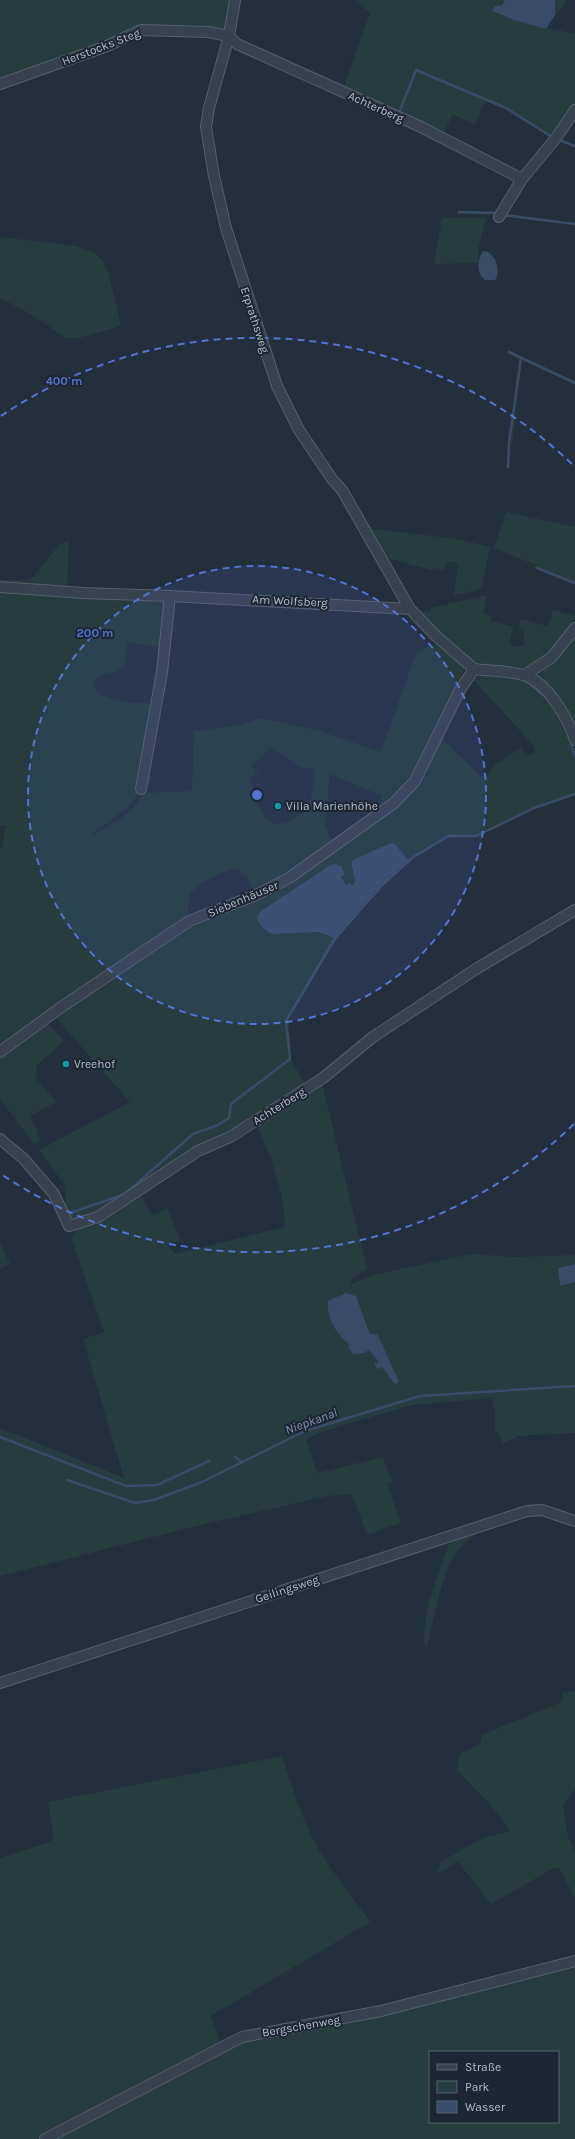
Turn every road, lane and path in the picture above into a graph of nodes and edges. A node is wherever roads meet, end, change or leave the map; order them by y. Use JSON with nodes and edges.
{"nodes":[{"id":1,"x":235,"y":0,"type":"edge"},
{"id":2,"x":229,"y":36,"type":"junction"},
{"id":3,"x":0,"y":84,"type":"edge"},
{"id":4,"x":575,"y":110,"type":"edge"},
{"id":5,"x":522,"y":179,"type":"junction"},
{"id":6,"x":499,"y":217,"type":"dead end"},
{"id":7,"x":0,"y":587,"type":"edge"},
{"id":8,"x":170,"y":596,"type":"junction"},
{"id":9,"x":410,"y":609,"type":"junction"},
{"id":10,"x":575,"y":628,"type":"edge"},
{"id":11,"x":474,"y":669,"type":"junction"},
{"id":12,"x":525,"y":675,"type":"junction"},
{"id":13,"x":575,"y":740,"type":"edge"},
{"id":14,"x":141,"y":788,"type":"dead end"},
{"id":15,"x":575,"y":910,"type":"edge"},
{"id":16,"x":0,"y":1052,"type":"edge"},
{"id":17,"x":0,"y":1139,"type":"edge"},
{"id":18,"x":575,"y":1521,"type":"edge"},
{"id":19,"x":0,"y":1683,"type":"edge"},
{"id":20,"x":575,"y":1960,"type":"edge"},
{"id":21,"x":45,"y":2139,"type":"edge"}],
"edges":[{"from":1,"to":2,"type":"street","name":"Erprathsweg"},
{"from":2,"to":3,"type":"street","name":"Herstocks Steg"},
{"from":2,"to":5,"type":"street","name":"Achterberg"},
{"from":2,"to":9,"type":"street","name":"Erprathsweg"},
{"from":4,"to":5,"type":"street"},
{"from":5,"to":6,"type":"street"},
{"from":7,"to":8,"type":"street","name":"Am Wolfsberg"},
{"from":8,"to":9,"type":"street","name":"Am Wolfsberg"},
{"from":8,"to":14,"type":"street"},
{"from":9,"to":11,"type":"street","name":"Erprathsweg"},
{"from":10,"to":12,"type":"street"},
{"from":11,"to":12,"type":"street"},
{"from":11,"to":16,"type":"street","name":"Siebenhäuser"},
{"from":12,"to":13,"type":"street"},
{"from":15,"to":17,"type":"street","name":"Achterberg"},
{"from":18,"to":19,"type":"street","name":"Geilingsweg"},
{"from":20,"to":21,"type":"street","name":"Bergschenweg"}]}
